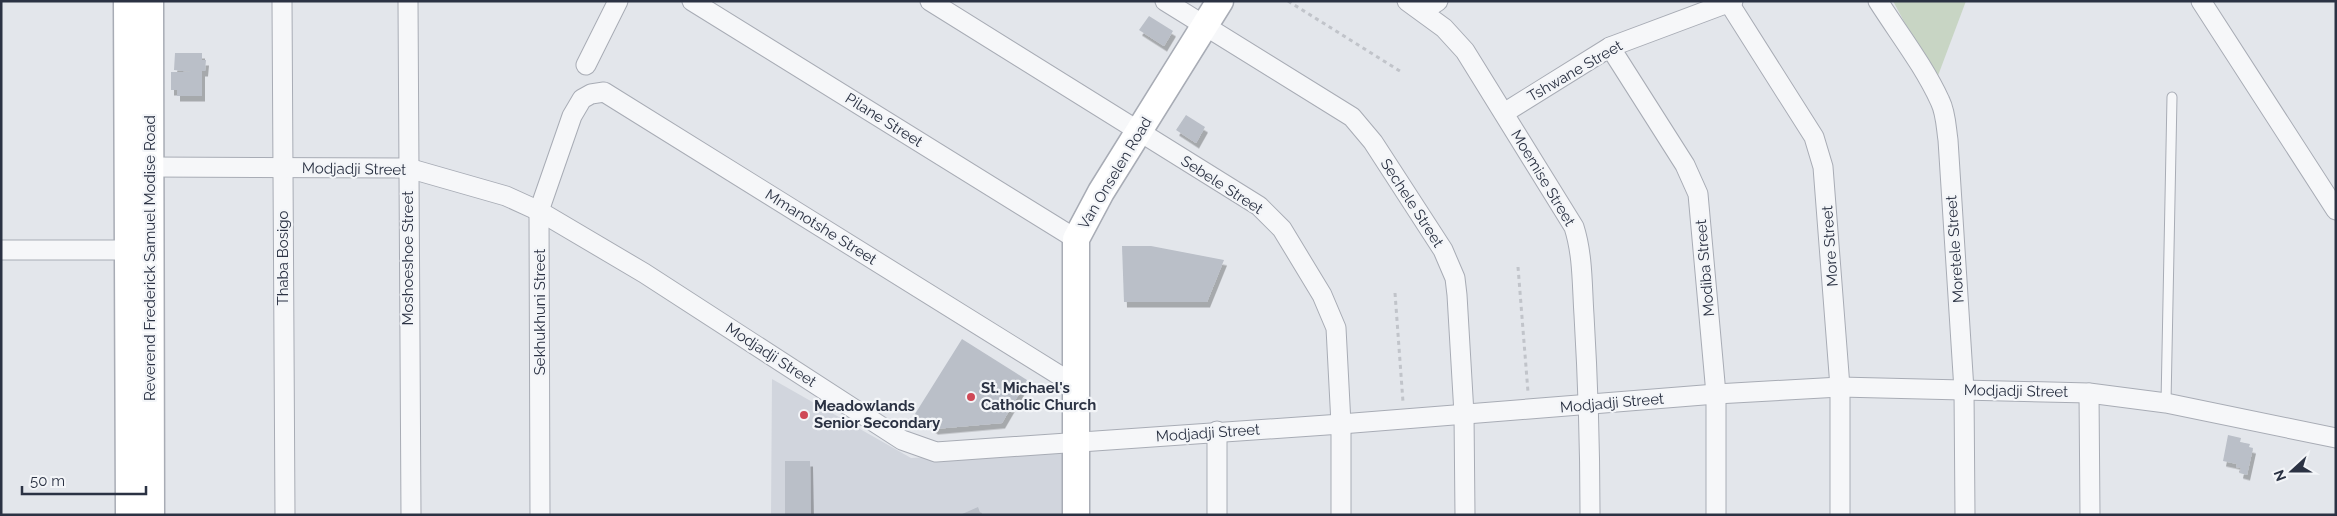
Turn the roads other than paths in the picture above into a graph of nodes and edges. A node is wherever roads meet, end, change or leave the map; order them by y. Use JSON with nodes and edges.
{"nodes":[{"id":1,"x":127,"y":1,"type":"edge"},
{"id":2,"x":150,"y":1,"type":"edge"},
{"id":3,"x":282,"y":1,"type":"edge"},
{"id":4,"x":408,"y":1,"type":"edge"},
{"id":5,"x":618,"y":1,"type":"edge"},
{"id":6,"x":692,"y":1,"type":"edge"},
{"id":7,"x":930,"y":1,"type":"edge"},
{"id":8,"x":1165,"y":1,"type":"edge"},
{"id":9,"x":1220,"y":1,"type":"edge"},
{"id":10,"x":1878,"y":1,"type":"edge"},
{"id":11,"x":2201,"y":1,"type":"edge"},
{"id":12,"x":1731,"y":2,"type":"edge"},
{"id":13,"x":1423,"y":4,"type":"edge"},
{"id":14,"x":1204,"y":26,"type":"junction"},
{"id":15,"x":1610,"y":47,"type":"junction"},
{"id":16,"x":586,"y":65,"type":"dead end"},
{"id":17,"x":2172,"y":97,"type":"dead end"},
{"id":18,"x":1504,"y":114,"type":"junction"},
{"id":19,"x":572,"y":116,"type":"joint"},
{"id":20,"x":1139,"y":132,"type":"junction"},
{"id":21,"x":150,"y":167,"type":"junction"},
{"id":22,"x":283,"y":167,"type":"junction"},
{"id":23,"x":408,"y":168,"type":"junction"},
{"id":24,"x":2336,"y":210,"type":"edge"},
{"id":25,"x":540,"y":211,"type":"junction"},
{"id":26,"x":1076,"y":239,"type":"junction"},
{"id":27,"x":1,"y":250,"type":"edge"},
{"id":28,"x":128,"y":250,"type":"junction"},
{"id":29,"x":1075,"y":385,"type":"junction"},
{"id":30,"x":1840,"y":387,"type":"junction"},
{"id":31,"x":1964,"y":390,"type":"junction"},
{"id":32,"x":2090,"y":393,"type":"junction"},
{"id":33,"x":1716,"y":394,"type":"junction"},
{"id":34,"x":2166,"y":404,"type":"junction"},
{"id":35,"x":1590,"y":405,"type":"junction"},
{"id":36,"x":1464,"y":414,"type":"junction"},
{"id":37,"x":1341,"y":424,"type":"junction"},
{"id":38,"x":1217,"y":431,"type":"junction"},
{"id":39,"x":2336,"y":438,"type":"edge"},
{"id":40,"x":1076,"y":443,"type":"junction"},
{"id":41,"x":129,"y":515,"type":"edge"},
{"id":42,"x":151,"y":515,"type":"edge"},
{"id":43,"x":285,"y":515,"type":"edge"},
{"id":44,"x":410,"y":515,"type":"edge"},
{"id":45,"x":540,"y":515,"type":"edge"},
{"id":46,"x":1076,"y":515,"type":"edge"},
{"id":47,"x":1217,"y":515,"type":"edge"},
{"id":48,"x":1341,"y":515,"type":"edge"},
{"id":49,"x":1465,"y":515,"type":"edge"},
{"id":50,"x":1590,"y":515,"type":"edge"},
{"id":51,"x":1716,"y":515,"type":"edge"},
{"id":52,"x":1840,"y":515,"type":"edge"},
{"id":53,"x":1965,"y":515,"type":"edge"},
{"id":54,"x":2090,"y":515,"type":"edge"}],
"edges":[{"from":1,"to":28,"type":"main road","name":"Reverend Frederick Samuel Modise Road"},
{"from":2,"to":21,"type":"main road","name":"Reverend Frederick Samuel Modise Road"},
{"from":3,"to":22,"type":"street","name":"Thaba Bosigo"},
{"from":4,"to":23,"type":"street","name":"Moshoeshoe Street"},
{"from":5,"to":16,"type":"street"},
{"from":6,"to":26,"type":"street","name":"Pilane Street"},
{"from":7,"to":20,"type":"street","name":"Sebele Street"},
{"from":8,"to":14,"type":"street","name":"Sechele Street"},
{"from":9,"to":14,"type":"main road","name":"Van Onselen Road"},
{"from":10,"to":31,"type":"street","name":"Moretele Street"},
{"from":11,"to":24,"type":"street"},
{"from":12,"to":15,"type":"street","name":"Tshwane Street"},
{"from":12,"to":30,"type":"street","name":"More Street"},
{"from":13,"to":18,"type":"street","name":"Moemise Street"},
{"from":14,"to":20,"type":"main road","name":"Van Onselen Road"},
{"from":14,"to":36,"type":"street","name":"Sechele Street"},
{"from":15,"to":18,"type":"street","name":"Tshwane Street"},
{"from":15,"to":33,"type":"street","name":"Modiba Street"},
{"from":17,"to":34,"type":"lane"},
{"from":18,"to":35,"type":"street","name":"Moemise Street"},
{"from":19,"to":25,"type":"street","name":"Sekhukhuni Street"},
{"from":19,"to":29,"type":"street","name":"Mmanotshe Street"},
{"from":20,"to":26,"type":"main road","name":"Van Onselen Road"},
{"from":20,"to":37,"type":"street","name":"Sebele Street"},
{"from":21,"to":22,"type":"street","name":"Modjadji Street"},
{"from":21,"to":42,"type":"main road","name":"Reverend Frederick Samuel Modise Road"},
{"from":22,"to":23,"type":"street","name":"Modjadji Street"},
{"from":22,"to":43,"type":"street","name":"Thaba Bosigo"},
{"from":23,"to":25,"type":"street","name":"Modjadji Street"},
{"from":23,"to":44,"type":"street","name":"Moshoeshoe Street"},
{"from":25,"to":40,"type":"street","name":"Modjadji Street"},
{"from":25,"to":45,"type":"street","name":"Sekhukhuni Street"},
{"from":26,"to":29,"type":"main road","name":"Van Onselen Road"},
{"from":27,"to":28,"type":"street"},
{"from":28,"to":41,"type":"main road","name":"Reverend Frederick Samuel Modise Road"},
{"from":29,"to":40,"type":"main road","name":"Van Onselen Road"},
{"from":30,"to":31,"type":"street","name":"Modjadji Street"},
{"from":30,"to":33,"type":"street","name":"Modjadji Street"},
{"from":30,"to":52,"type":"street","name":"More Street"},
{"from":31,"to":32,"type":"street","name":"Modjadji Street"},
{"from":31,"to":53,"type":"street","name":"Moretele Street"},
{"from":32,"to":34,"type":"street","name":"Modjadji Street"},
{"from":32,"to":54,"type":"street"},
{"from":33,"to":35,"type":"street","name":"Modjadji Street"},
{"from":33,"to":51,"type":"street","name":"Modiba Street"},
{"from":34,"to":39,"type":"street","name":"Modjadji Street"},
{"from":35,"to":36,"type":"street","name":"Modjadji Street"},
{"from":35,"to":50,"type":"street","name":"Moemise Street"},
{"from":36,"to":37,"type":"street","name":"Modjadji Street"},
{"from":36,"to":49,"type":"street","name":"Sechele Street"},
{"from":37,"to":38,"type":"street","name":"Modjadji Street"},
{"from":37,"to":48,"type":"street","name":"Sebele Street"},
{"from":38,"to":40,"type":"street","name":"Modjadji Street"},
{"from":38,"to":47,"type":"street"},
{"from":40,"to":46,"type":"main road","name":"Van Onselen Road"}]}
